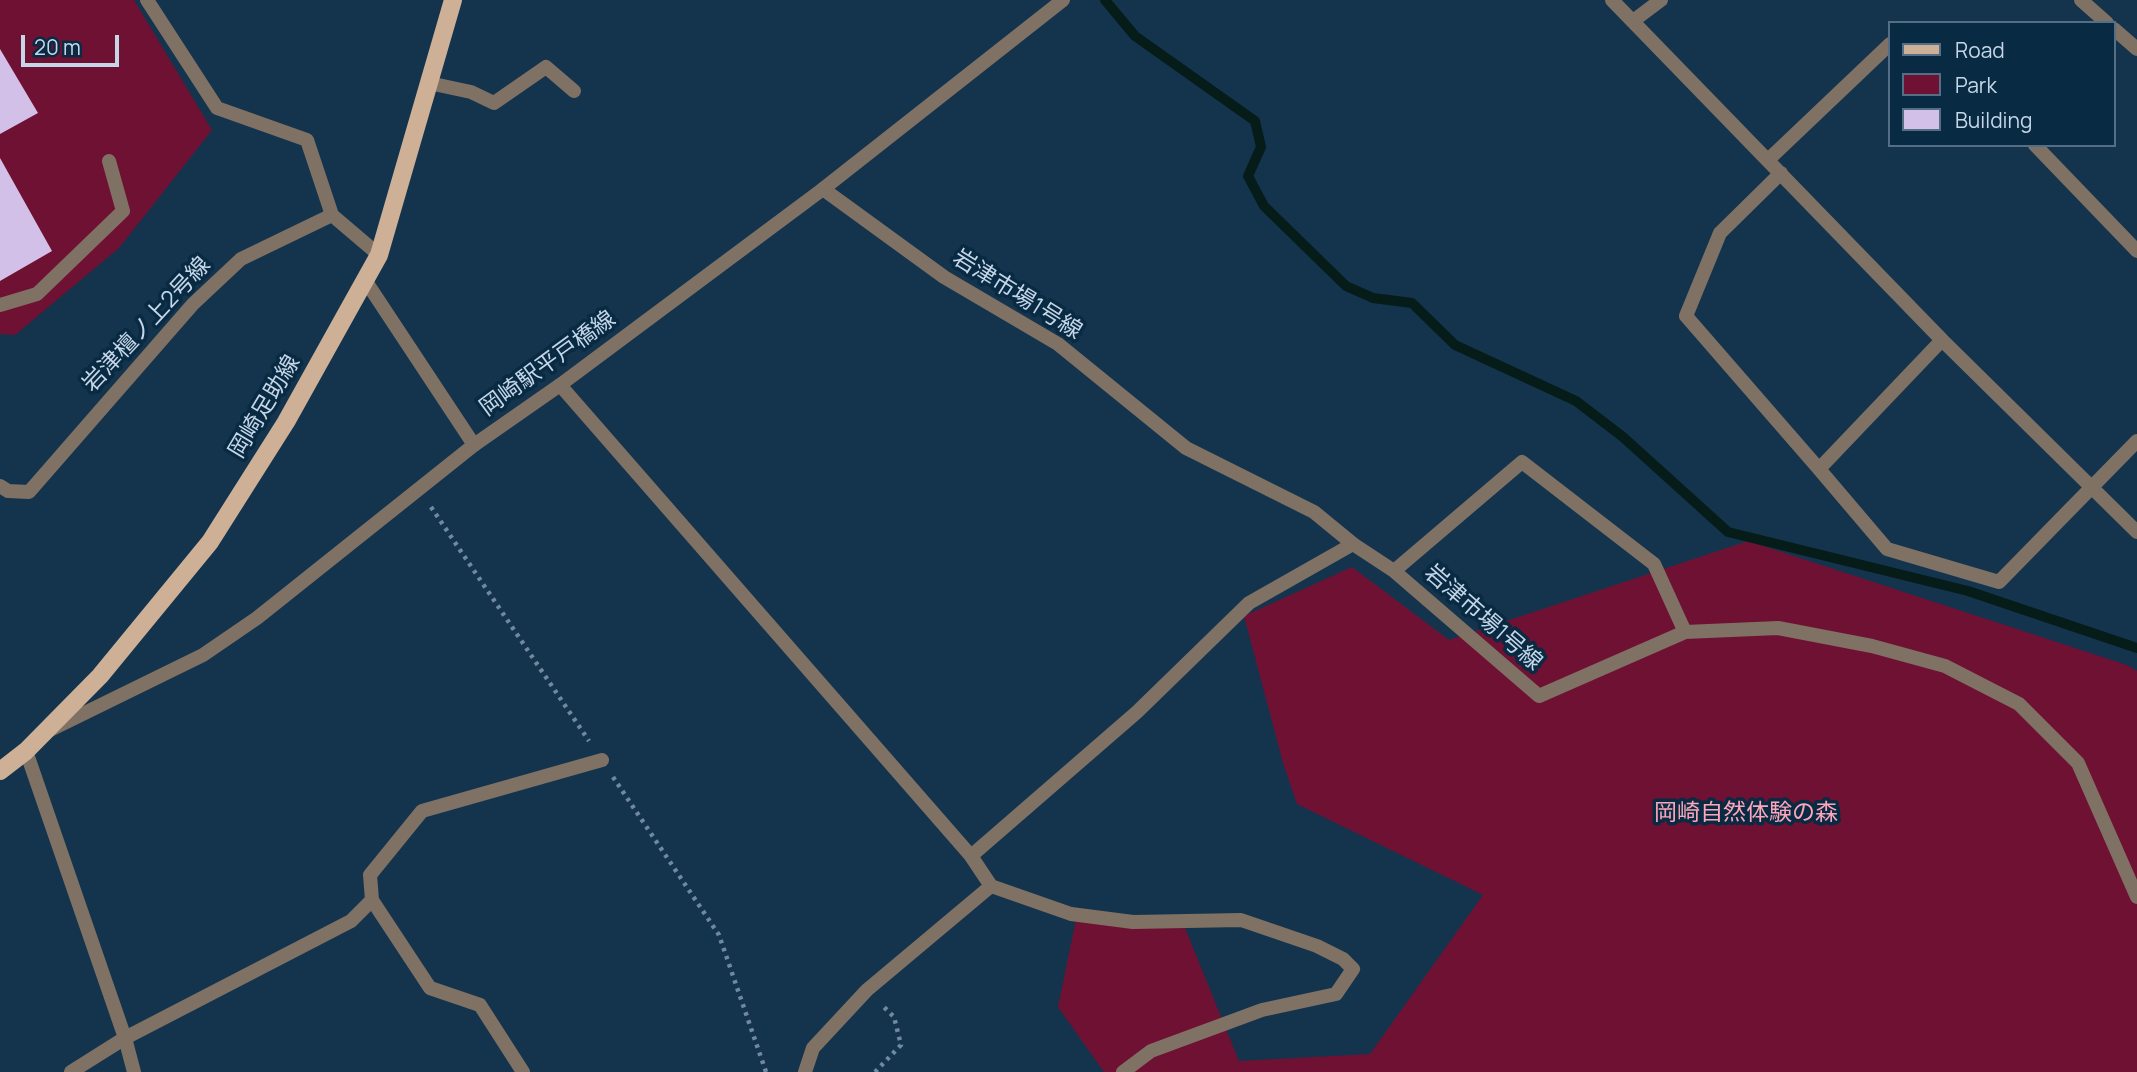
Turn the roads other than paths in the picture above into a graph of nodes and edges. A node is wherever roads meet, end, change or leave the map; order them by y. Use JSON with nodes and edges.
{"nodes":[{"id":1,"x":147,"y":0,"type":"edge"},
{"id":2,"x":453,"y":0,"type":"edge"},
{"id":3,"x":1063,"y":0,"type":"edge"},
{"id":4,"x":1612,"y":0,"type":"edge"},
{"id":5,"x":1661,"y":0,"type":"edge"},
{"id":6,"x":2081,"y":0,"type":"edge"},
{"id":7,"x":1633,"y":21,"type":"junction"},
{"id":8,"x":2105,"y":21,"type":"edge"},
{"id":9,"x":2116,"y":31,"type":"edge"},
{"id":10,"x":1888,"y":46,"type":"edge"},
{"id":11,"x":2137,"y":49,"type":"edge"},
{"id":12,"x":429,"y":83,"type":"junction"},
{"id":13,"x":574,"y":91,"type":"dead end"},
{"id":14,"x":2037,"y":147,"type":"edge"},
{"id":15,"x":1768,"y":160,"type":"junction"},
{"id":16,"x":109,"y":161,"type":"dead end"},
{"id":17,"x":1781,"y":173,"type":"junction"},
{"id":18,"x":823,"y":188,"type":"junction"},
{"id":19,"x":332,"y":215,"type":"junction"},
{"id":20,"x":2137,"y":251,"type":"edge"},
{"id":21,"x":379,"y":255,"type":"junction"},
{"id":22,"x":365,"y":280,"type":"junction"},
{"id":23,"x":0,"y":306,"type":"edge"},
{"id":24,"x":1941,"y":340,"type":"junction"},
{"id":25,"x":560,"y":385,"type":"junction"},
{"id":26,"x":2137,"y":441,"type":"edge"},
{"id":27,"x":474,"y":446,"type":"junction"},
{"id":28,"x":1819,"y":469,"type":"junction"},
{"id":29,"x":0,"y":486,"type":"edge"},
{"id":30,"x":2091,"y":486,"type":"junction"},
{"id":31,"x":2137,"y":532,"type":"edge"},
{"id":32,"x":1353,"y":544,"type":"junction"},
{"id":33,"x":1394,"y":571,"type":"junction"},
{"id":34,"x":1685,"y":632,"type":"junction"},
{"id":35,"x":40,"y":735,"type":"junction"},
{"id":36,"x":26,"y":751,"type":"junction"},
{"id":37,"x":602,"y":760,"type":"dead end"},
{"id":38,"x":0,"y":771,"type":"edge"},
{"id":39,"x":971,"y":856,"type":"junction"},
{"id":40,"x":991,"y":886,"type":"junction"},
{"id":41,"x":2137,"y":897,"type":"edge"},
{"id":42,"x":372,"y":900,"type":"junction"},
{"id":43,"x":125,"y":1038,"type":"junction"},
{"id":44,"x":71,"y":1072,"type":"edge"},
{"id":45,"x":134,"y":1072,"type":"edge"},
{"id":46,"x":523,"y":1072,"type":"edge"},
{"id":47,"x":805,"y":1072,"type":"edge"},
{"id":48,"x":1123,"y":1072,"type":"edge"}],
"edges":[{"from":1,"to":19,"type":"street"},
{"from":2,"to":12,"type":"main road","name":"岡崎足助線"},
{"from":3,"to":18,"type":"street","name":"岡崎駅平戸橋線"},
{"from":4,"to":7,"type":"street"},
{"from":5,"to":7,"type":"street"},
{"from":6,"to":8,"type":"street"},
{"from":7,"to":15,"type":"street"},
{"from":9,"to":11,"type":"street"},
{"from":10,"to":15,"type":"street"},
{"from":12,"to":13,"type":"street"},
{"from":12,"to":21,"type":"main road","name":"岡崎足助線"},
{"from":14,"to":20,"type":"street"},
{"from":15,"to":17,"type":"street"},
{"from":16,"to":23,"type":"street"},
{"from":17,"to":24,"type":"street"},
{"from":17,"to":28,"type":"street"},
{"from":18,"to":25,"type":"street","name":"岡崎駅平戸橋線"},
{"from":18,"to":32,"type":"street","name":"岩津市場1号線"},
{"from":19,"to":21,"type":"street"},
{"from":19,"to":29,"type":"street","name":"岩津檀ノ上2号線"},
{"from":21,"to":22,"type":"main road","name":"岡崎足助線"},
{"from":22,"to":27,"type":"street"},
{"from":22,"to":35,"type":"main road","name":"岡崎足助線"},
{"from":24,"to":28,"type":"street"},
{"from":24,"to":30,"type":"street"},
{"from":25,"to":27,"type":"street","name":"岡崎駅平戸橋線"},
{"from":25,"to":39,"type":"street"},
{"from":26,"to":30,"type":"street"},
{"from":27,"to":35,"type":"street","name":"岡崎駅平戸橋線"},
{"from":28,"to":30,"type":"street"},
{"from":30,"to":31,"type":"street"},
{"from":32,"to":33,"type":"street","name":"岩津市場1号線"},
{"from":32,"to":39,"type":"street"},
{"from":33,"to":34,"type":"street","name":"岩津市場1号線"},
{"from":33,"to":34,"type":"street"},
{"from":34,"to":41,"type":"street","name":"岩津市場1号線"},
{"from":35,"to":36,"type":"main road","name":"岡崎足助線"},
{"from":36,"to":38,"type":"main road","name":"岡崎足助線"},
{"from":36,"to":43,"type":"street"},
{"from":37,"to":42,"type":"street"},
{"from":39,"to":40,"type":"street"},
{"from":40,"to":47,"type":"street"},
{"from":40,"to":48,"type":"street"},
{"from":42,"to":43,"type":"street"},
{"from":42,"to":46,"type":"street"},
{"from":43,"to":44,"type":"street"},
{"from":43,"to":45,"type":"street"}]}
